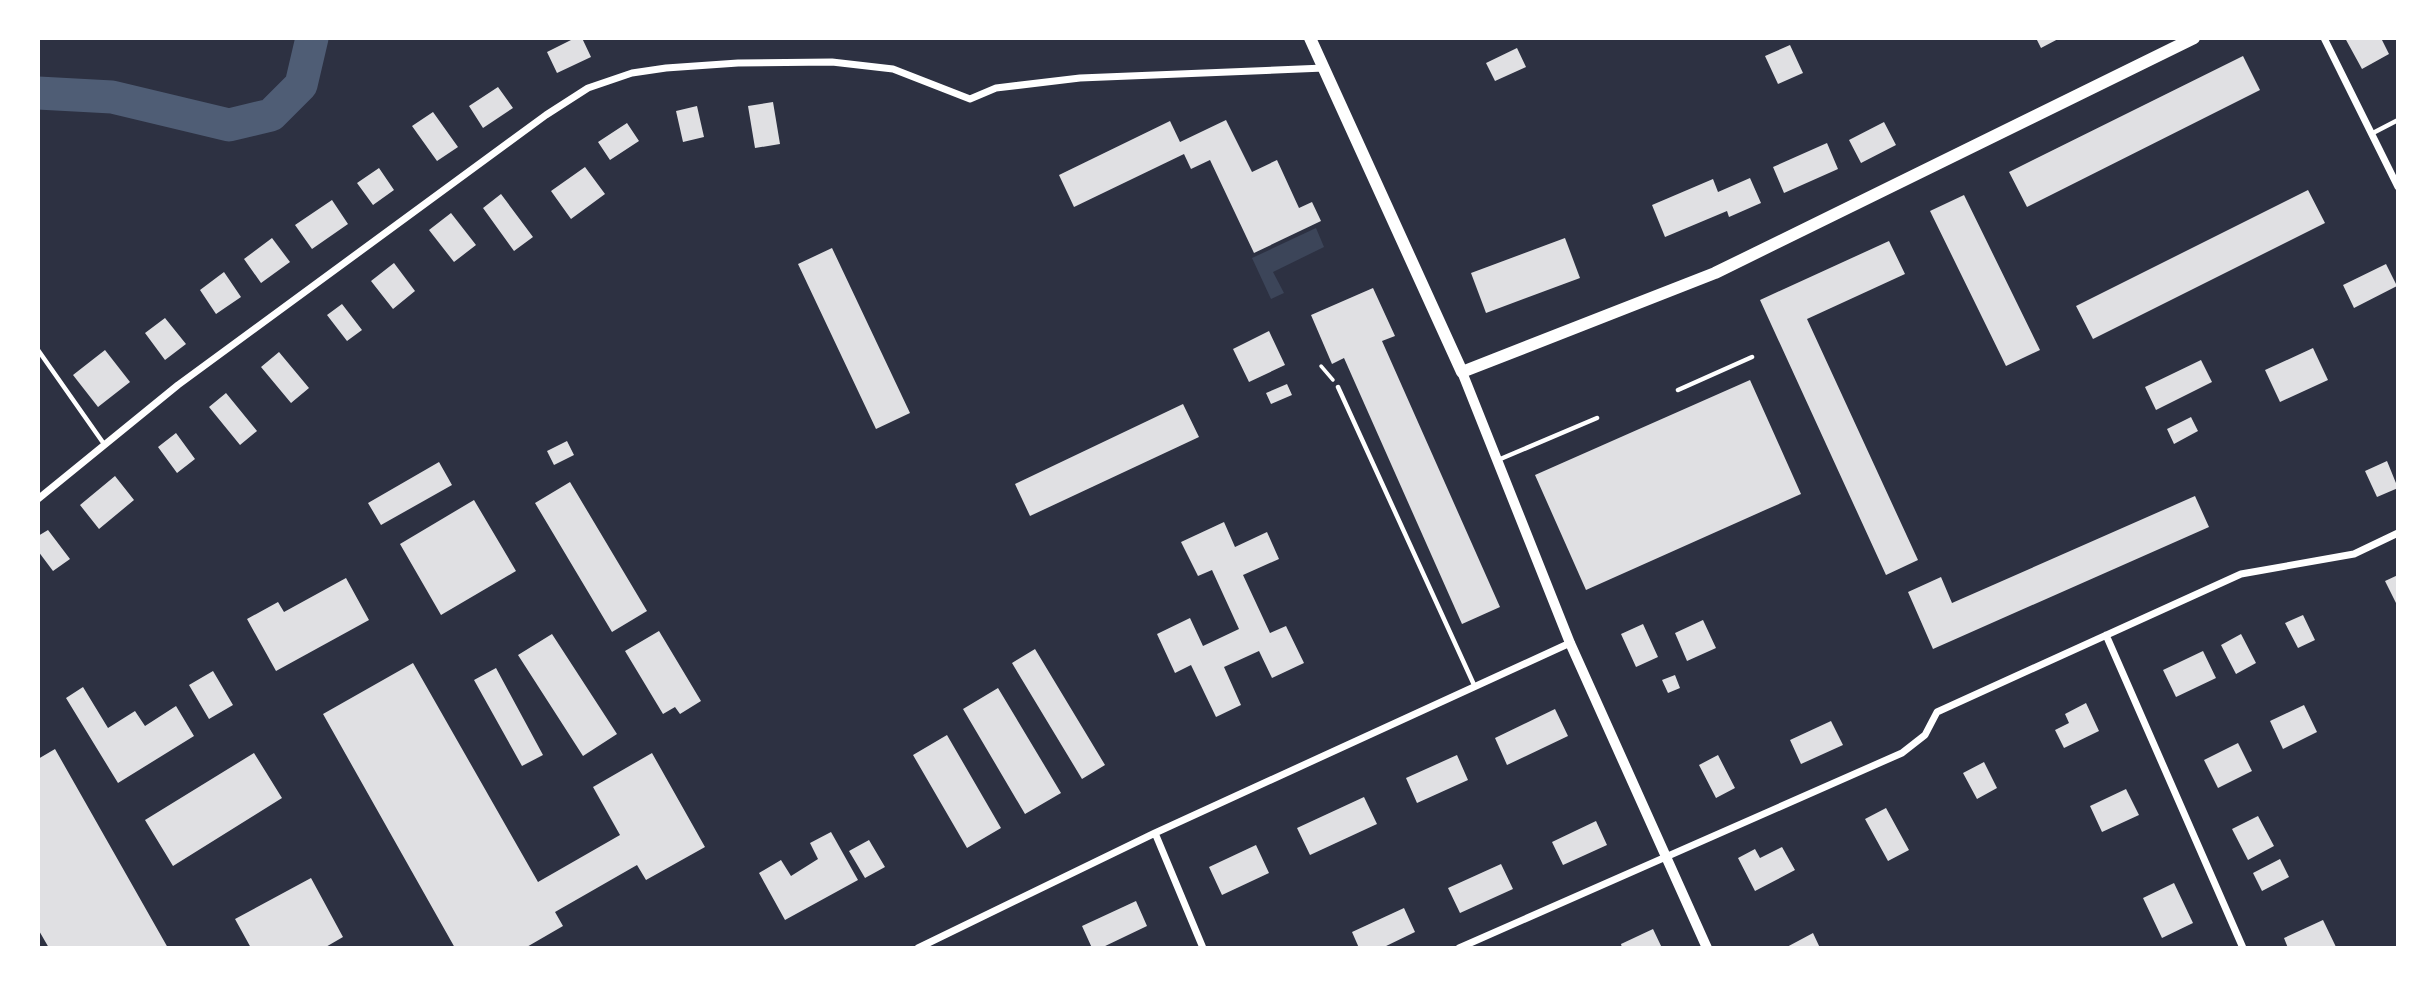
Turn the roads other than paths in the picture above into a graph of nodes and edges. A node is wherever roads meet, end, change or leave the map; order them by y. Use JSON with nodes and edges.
{"nodes":[{"id":1,"x":1310,"y":38,"type":"edge"},
{"id":2,"x":2193,"y":38,"type":"edge"},
{"id":3,"x":2324,"y":38,"type":"edge"},
{"id":4,"x":1324,"y":68,"type":"junction"},
{"id":5,"x":2398,"y":120,"type":"edge"},
{"id":6,"x":2371,"y":134,"type":"junction"},
{"id":7,"x":2398,"y":187,"type":"edge"},
{"id":8,"x":38,"y":350,"type":"edge"},
{"id":9,"x":1752,"y":357,"type":"dead end"},
{"id":10,"x":1462,"y":372,"type":"junction"},
{"id":11,"x":1338,"y":387,"type":"road end"},
{"id":12,"x":1678,"y":390,"type":"dead end"},
{"id":13,"x":1597,"y":418,"type":"dead end"},
{"id":14,"x":104,"y":444,"type":"junction"},
{"id":15,"x":1497,"y":461,"type":"junction"},
{"id":16,"x":38,"y":499,"type":"edge"},
{"id":17,"x":2398,"y":533,"type":"edge"},
{"id":18,"x":2106,"y":635,"type":"junction"},
{"id":19,"x":1570,"y":643,"type":"junction"},
{"id":20,"x":1475,"y":687,"type":"junction"},
{"id":21,"x":1155,"y":833,"type":"junction"},
{"id":22,"x":1665,"y":857,"type":"junction"},
{"id":23,"x":918,"y":947,"type":"edge"},
{"id":24,"x":1203,"y":947,"type":"edge"},
{"id":25,"x":1459,"y":947,"type":"edge"},
{"id":26,"x":1707,"y":947,"type":"edge"},
{"id":27,"x":2244,"y":947,"type":"edge"}],
"edges":[{"from":1,"to":4,"type":"main road"},
{"from":2,"to":10,"type":"main road"},
{"from":3,"to":6,"type":"street"},
{"from":4,"to":10,"type":"main road"},
{"from":4,"to":14,"type":"street"},
{"from":5,"to":6,"type":"lane"},
{"from":6,"to":7,"type":"street"},
{"from":8,"to":14,"type":"lane"},
{"from":9,"to":12,"type":"lane"},
{"from":10,"to":15,"type":"street"},
{"from":11,"to":20,"type":"lane"},
{"from":13,"to":15,"type":"lane"},
{"from":14,"to":16,"type":"street"},
{"from":15,"to":19,"type":"street"},
{"from":17,"to":18,"type":"street"},
{"from":18,"to":22,"type":"street"},
{"from":18,"to":27,"type":"street"},
{"from":19,"to":20,"type":"street"},
{"from":19,"to":22,"type":"street"},
{"from":20,"to":21,"type":"street"},
{"from":21,"to":23,"type":"street"},
{"from":21,"to":24,"type":"street"},
{"from":22,"to":25,"type":"street"},
{"from":22,"to":26,"type":"street"}]}
